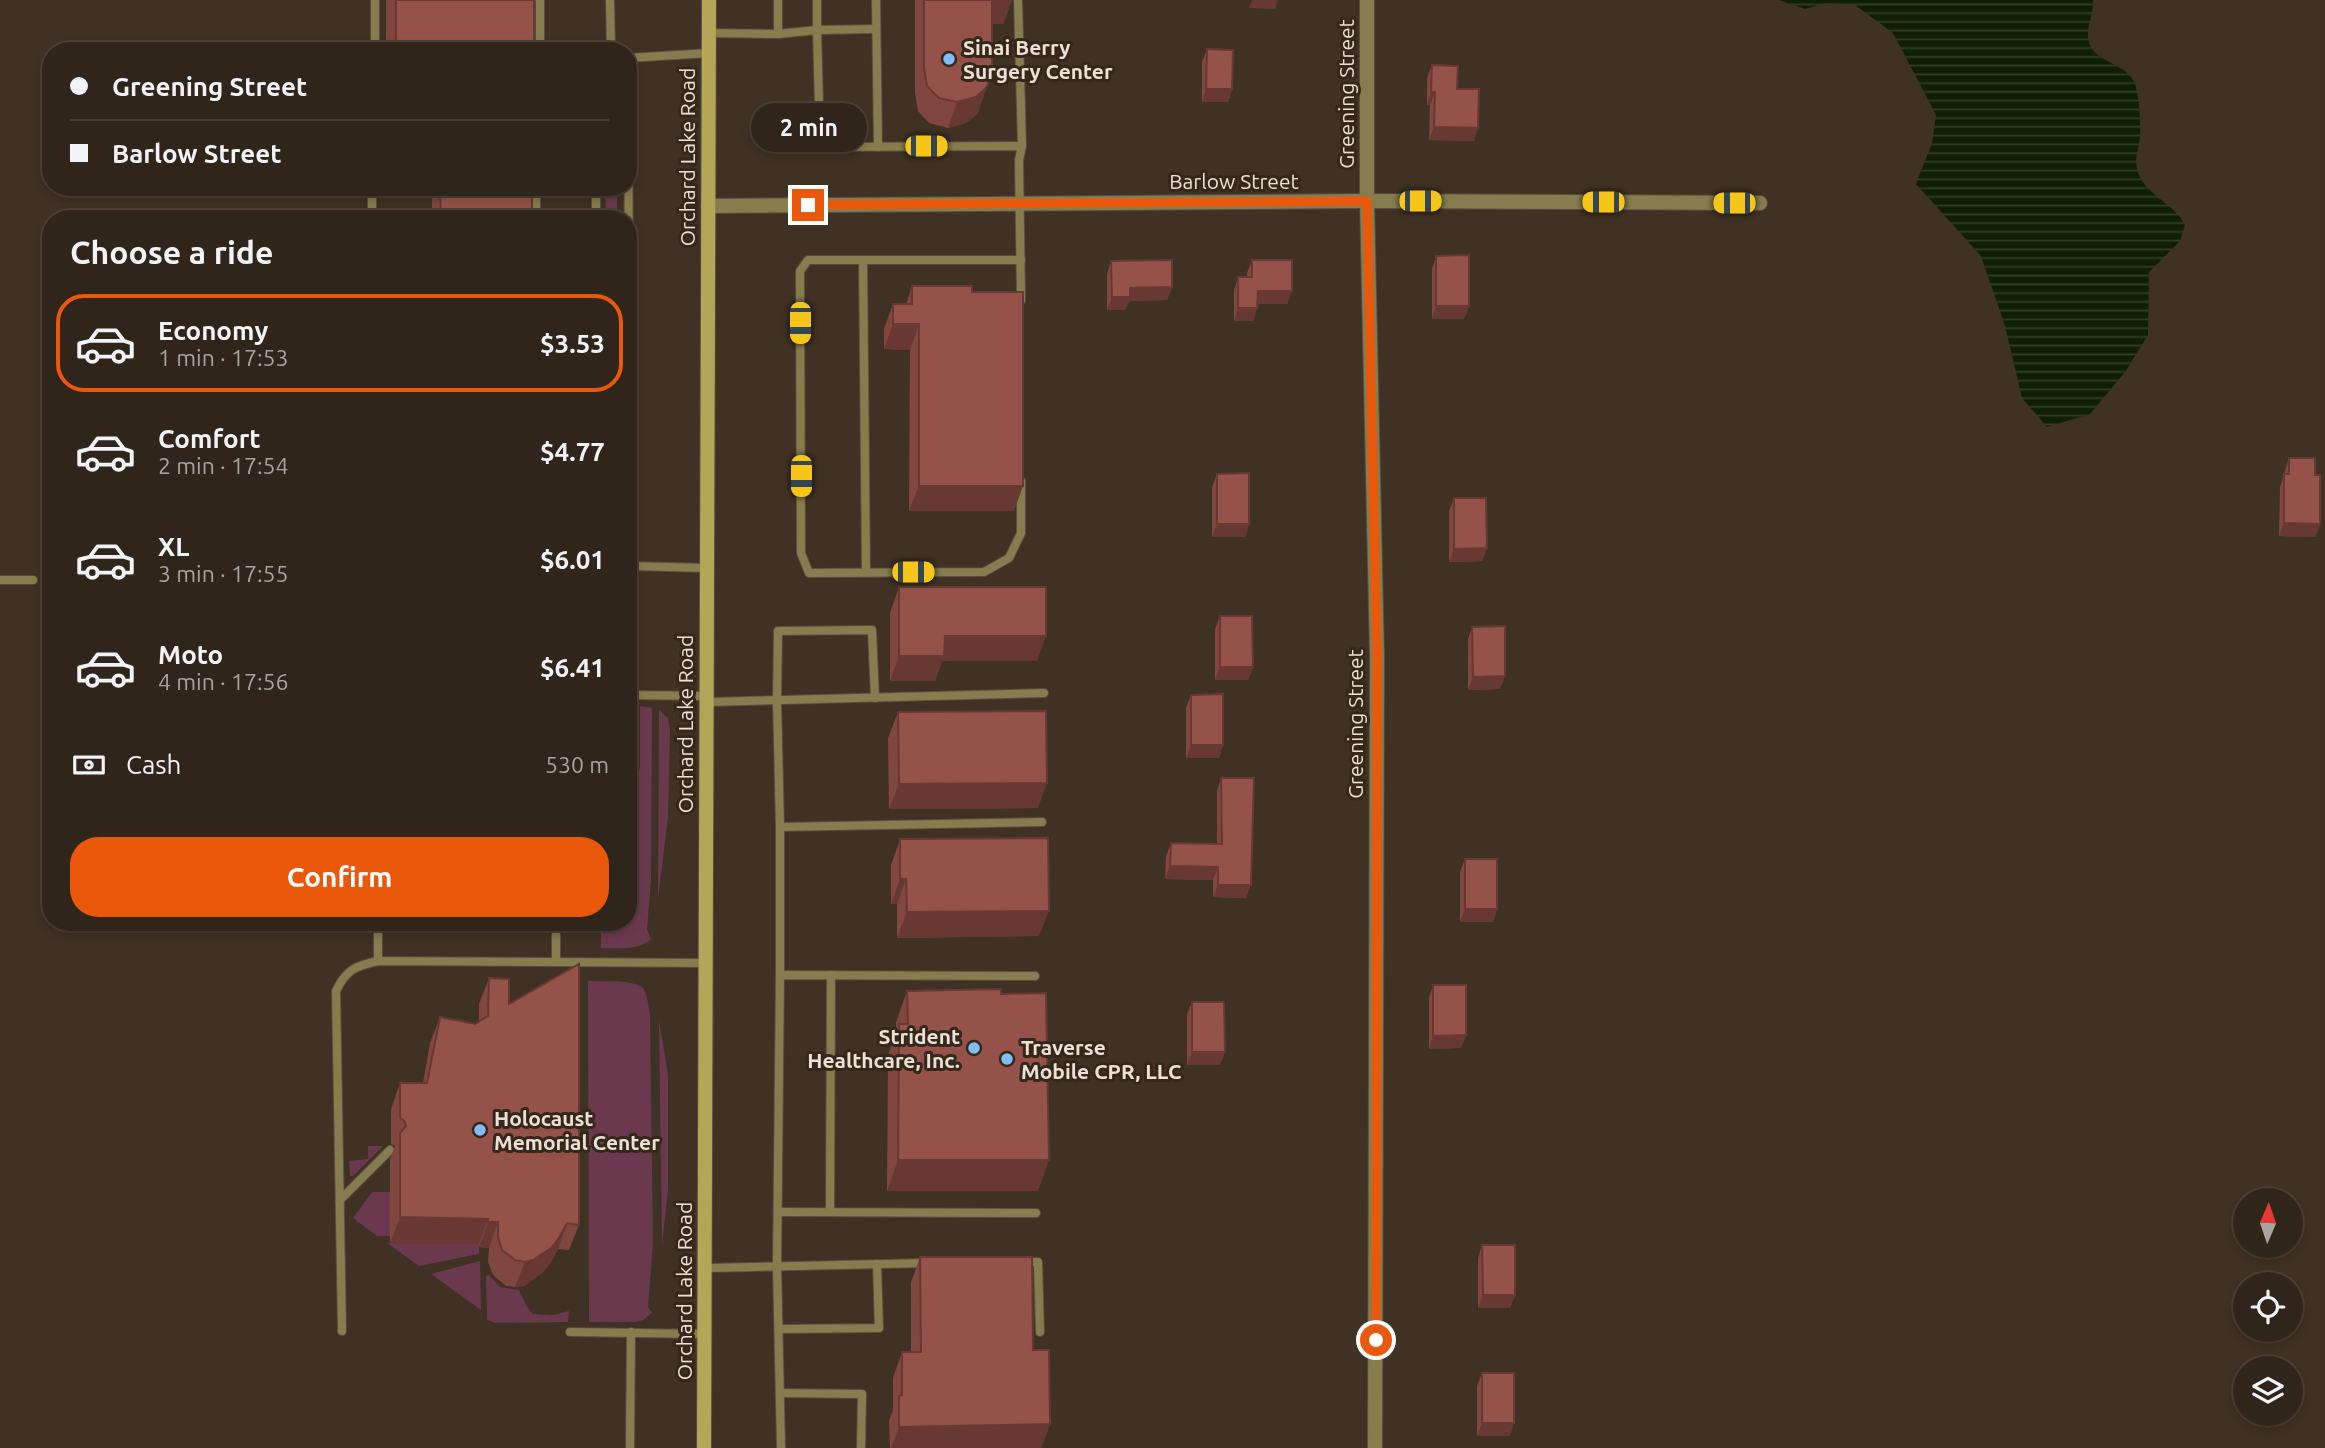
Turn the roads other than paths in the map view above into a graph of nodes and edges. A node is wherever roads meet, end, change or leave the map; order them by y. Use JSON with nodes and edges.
{"nodes":[{"id":1,"x":375,"y":0,"type":"edge"},
{"id":2,"x":540,"y":0,"type":"edge"},
{"id":3,"x":610,"y":0,"type":"edge"},
{"id":4,"x":709,"y":0,"type":"edge"},
{"id":5,"x":778,"y":0,"type":"edge"},
{"id":6,"x":817,"y":0,"type":"edge"},
{"id":7,"x":876,"y":0,"type":"edge"},
{"id":8,"x":1018,"y":0,"type":"edge"},
{"id":9,"x":1367,"y":0,"type":"edge"},
{"id":10,"x":875,"y":29,"type":"junction"},
{"id":11,"x":817,"y":30,"type":"junction"},
{"id":12,"x":709,"y":33,"type":"junction"},
{"id":13,"x":778,"y":34,"type":"junction"},
{"id":14,"x":375,"y":42,"type":"edge"},
{"id":15,"x":540,"y":42,"type":"edge"},
{"id":16,"x":611,"y":42,"type":"edge"},
{"id":17,"x":709,"y":53,"type":"junction"},
{"id":18,"x":637,"y":57,"type":"edge"},
{"id":19,"x":1022,"y":146,"type":"junction"},
{"id":20,"x":878,"y":147,"type":"junction"},
{"id":21,"x":1367,"y":201,"type":"junction"},
{"id":22,"x":1760,"y":203,"type":"dead end"},
{"id":23,"x":1021,"y":204,"type":"junction"},
{"id":24,"x":708,"y":206,"type":"junction"},
{"id":25,"x":863,"y":260,"type":"junction"},
{"id":26,"x":1021,"y":260,"type":"junction"},
{"id":27,"x":1021,"y":315,"type":"edge"},
{"id":28,"x":1021,"y":464,"type":"edge"},
{"id":29,"x":637,"y":566,"type":"edge"},
{"id":30,"x":707,"y":568,"type":"junction"},
{"id":31,"x":866,"y":572,"type":"junction"},
{"id":32,"x":0,"y":580,"type":"edge"},
{"id":33,"x":33,"y":580,"type":"dead end"},
{"id":34,"x":1044,"y":693,"type":"dead end"},
{"id":35,"x":637,"y":695,"type":"edge"},
{"id":36,"x":875,"y":698,"type":"junction"},
{"id":37,"x":706,"y":699,"type":"junction"},
{"id":38,"x":777,"y":700,"type":"junction"},
{"id":39,"x":1042,"y":822,"type":"dead end"},
{"id":40,"x":780,"y":827,"type":"junction"},
{"id":41,"x":378,"y":931,"type":"edge"},
{"id":42,"x":556,"y":935,"type":"dead end"},
{"id":43,"x":378,"y":961,"type":"junction"},
{"id":44,"x":556,"y":962,"type":"junction"},
{"id":45,"x":706,"y":963,"type":"junction"},
{"id":46,"x":780,"y":975,"type":"junction"},
{"id":47,"x":831,"y":975,"type":"junction"},
{"id":48,"x":1035,"y":976,"type":"dead end"},
{"id":49,"x":390,"y":1150,"type":"dead end"},
{"id":50,"x":340,"y":1200,"type":"junction"},
{"id":51,"x":778,"y":1212,"type":"junction"},
{"id":52,"x":830,"y":1212,"type":"junction"},
{"id":53,"x":1035,"y":1213,"type":"dead end"},
{"id":54,"x":1012,"y":1262,"type":"edge"},
{"id":55,"x":931,"y":1263,"type":"edge"},
{"id":56,"x":877,"y":1264,"type":"junction"},
{"id":57,"x":777,"y":1266,"type":"junction"},
{"id":58,"x":705,"y":1268,"type":"junction"},
{"id":59,"x":779,"y":1329,"type":"junction"},
{"id":60,"x":342,"y":1331,"type":"dead end"},
{"id":61,"x":570,"y":1332,"type":"dead end"},
{"id":62,"x":631,"y":1332,"type":"junction"},
{"id":63,"x":1040,"y":1332,"type":"dead end"},
{"id":64,"x":704,"y":1334,"type":"junction"},
{"id":65,"x":780,"y":1392,"type":"junction"},
{"id":66,"x":629,"y":1448,"type":"edge"},
{"id":67,"x":704,"y":1448,"type":"edge"},
{"id":68,"x":781,"y":1448,"type":"edge"},
{"id":69,"x":861,"y":1448,"type":"edge"},
{"id":70,"x":1375,"y":1448,"type":"edge"}],
"edges":[{"from":1,"to":14,"type":"lane"},
{"from":2,"to":15,"type":"lane"},
{"from":3,"to":16,"type":"lane"},
{"from":4,"to":12,"type":"main road","name":"Orchard Lake Road"},
{"from":5,"to":13,"type":"lane"},
{"from":6,"to":11,"type":"lane"},
{"from":7,"to":10,"type":"lane"},
{"from":8,"to":19,"type":"lane"},
{"from":9,"to":21,"type":"street","name":"Greening Street"},
{"from":10,"to":11,"type":"lane"},
{"from":10,"to":20,"type":"lane"},
{"from":11,"to":13,"type":"lane"},
{"from":11,"to":20,"type":"lane"},
{"from":12,"to":13,"type":"lane"},
{"from":12,"to":17,"type":"main road","name":"Orchard Lake Road"},
{"from":17,"to":18,"type":"lane"},
{"from":17,"to":24,"type":"main road","name":"Orchard Lake Road"},
{"from":19,"to":20,"type":"lane"},
{"from":19,"to":23,"type":"lane"},
{"from":21,"to":22,"type":"street","name":"Barlow Street"},
{"from":21,"to":23,"type":"street","name":"Barlow Street"},
{"from":21,"to":70,"type":"street","name":"Greening Street"},
{"from":23,"to":24,"type":"street","name":"Barlow Street"},
{"from":23,"to":26,"type":"lane"},
{"from":24,"to":30,"type":"main road","name":"Orchard Lake Road"},
{"from":25,"to":26,"type":"lane"},
{"from":25,"to":31,"type":"lane"},
{"from":25,"to":31,"type":"lane"},
{"from":26,"to":27,"type":"lane"},
{"from":28,"to":31,"type":"lane"},
{"from":29,"to":30,"type":"lane"},
{"from":30,"to":37,"type":"main road","name":"Orchard Lake Road"},
{"from":32,"to":33,"type":"lane"},
{"from":34,"to":36,"type":"lane"},
{"from":35,"to":37,"type":"lane"},
{"from":36,"to":38,"type":"lane"},
{"from":36,"to":38,"type":"lane"},
{"from":37,"to":38,"type":"lane"},
{"from":37,"to":45,"type":"main road","name":"Orchard Lake Road"},
{"from":38,"to":40,"type":"lane"},
{"from":39,"to":40,"type":"lane"},
{"from":40,"to":46,"type":"lane"},
{"from":41,"to":43,"type":"lane"},
{"from":42,"to":44,"type":"lane"},
{"from":43,"to":44,"type":"lane"},
{"from":43,"to":50,"type":"lane"},
{"from":44,"to":45,"type":"lane"},
{"from":45,"to":58,"type":"main road","name":"Orchard Lake Road"},
{"from":46,"to":47,"type":"lane"},
{"from":46,"to":51,"type":"lane"},
{"from":47,"to":48,"type":"lane"},
{"from":47,"to":52,"type":"lane"},
{"from":49,"to":50,"type":"lane"},
{"from":50,"to":60,"type":"lane"},
{"from":51,"to":52,"type":"lane"},
{"from":51,"to":57,"type":"lane"},
{"from":52,"to":53,"type":"lane"},
{"from":54,"to":63,"type":"lane"},
{"from":55,"to":56,"type":"lane"},
{"from":56,"to":57,"type":"lane"},
{"from":56,"to":59,"type":"lane"},
{"from":57,"to":58,"type":"lane"},
{"from":57,"to":59,"type":"lane"},
{"from":58,"to":64,"type":"main road","name":"Orchard Lake Road"},
{"from":59,"to":65,"type":"lane"},
{"from":61,"to":62,"type":"lane"},
{"from":62,"to":64,"type":"lane"},
{"from":62,"to":66,"type":"lane"},
{"from":64,"to":67,"type":"main road","name":"Orchard Lake Road"},
{"from":65,"to":68,"type":"lane"},
{"from":65,"to":69,"type":"lane"}]}
